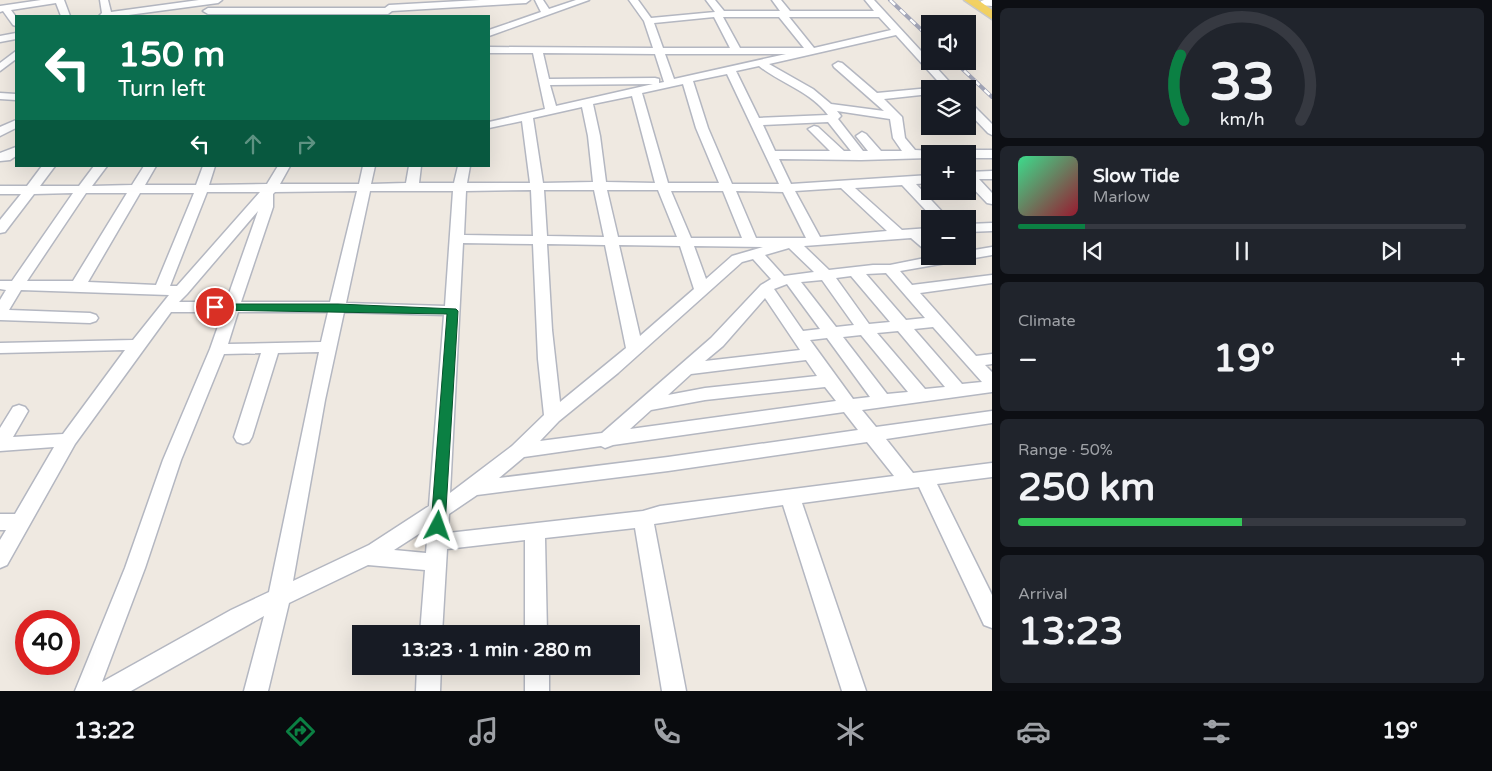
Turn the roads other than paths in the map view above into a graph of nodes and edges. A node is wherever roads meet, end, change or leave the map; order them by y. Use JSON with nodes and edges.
{"nodes":[{"id":1,"x":59,"y":0,"type":"edge"},
{"id":2,"x":104,"y":0,"type":"edge"},
{"id":3,"x":144,"y":0,"type":"edge"},
{"id":4,"x":218,"y":0,"type":"edge"},
{"id":5,"x":526,"y":0,"type":"edge"},
{"id":6,"x":539,"y":0,"type":"edge"},
{"id":7,"x":586,"y":0,"type":"edge"},
{"id":8,"x":633,"y":0,"type":"edge"},
{"id":9,"x":710,"y":0,"type":"edge"},
{"id":10,"x":776,"y":0,"type":"edge"},
{"id":11,"x":868,"y":0,"type":"edge"},
{"id":12,"x":970,"y":0,"type":"edge"},
{"id":13,"x":30,"y":4,"type":"junction"},
{"id":14,"x":207,"y":6,"type":"edge"},
{"id":15,"x":2,"y":9,"type":"edge"},
{"id":16,"x":386,"y":9,"type":"edge"},
{"id":17,"x":150,"y":10,"type":"junction"},
{"id":18,"x":546,"y":13,"type":"junction"},
{"id":19,"x":784,"y":14,"type":"junction"},
{"id":20,"x":882,"y":14,"type":"junction"},
{"id":21,"x":38,"y":15,"type":"edge"},
{"id":22,"x":65,"y":15,"type":"edge"},
{"id":23,"x":105,"y":15,"type":"edge"},
{"id":24,"x":112,"y":15,"type":"edge"},
{"id":25,"x":719,"y":15,"type":"junction"},
{"id":26,"x":992,"y":15,"type":"edge"},
{"id":27,"x":649,"y":21,"type":"junction"},
{"id":28,"x":15,"y":22,"type":"edge"},
{"id":29,"x":899,"y":30,"type":"junction"},
{"id":30,"x":490,"y":33,"type":"edge"},
{"id":31,"x":15,"y":36,"type":"edge"},
{"id":32,"x":0,"y":39,"type":"edge"},
{"id":33,"x":490,"y":50,"type":"edge"},
{"id":34,"x":537,"y":50,"type":"junction"},
{"id":35,"x":658,"y":50,"type":"junction"},
{"id":36,"x":736,"y":50,"type":"junction"},
{"id":37,"x":811,"y":51,"type":"junction"},
{"id":38,"x":15,"y":55,"type":"edge"},
{"id":39,"x":760,"y":62,"type":"junction"},
{"id":40,"x":838,"y":65,"type":"dead end"},
{"id":41,"x":0,"y":68,"type":"edge"},
{"id":42,"x":730,"y":69,"type":"junction"},
{"id":43,"x":15,"y":70,"type":"edge"},
{"id":44,"x":687,"y":80,"type":"junction"},
{"id":45,"x":943,"y":80,"type":"edge"},
{"id":46,"x":544,"y":82,"type":"junction"},
{"id":47,"x":670,"y":82,"type":"junction"},
{"id":48,"x":636,"y":92,"type":"junction"},
{"id":49,"x":921,"y":92,"type":"edge"},
{"id":50,"x":0,"y":96,"type":"edge"},
{"id":51,"x":15,"y":97,"type":"edge"},
{"id":52,"x":875,"y":97,"type":"junction"},
{"id":53,"x":587,"y":103,"type":"junction"},
{"id":54,"x":551,"y":111,"type":"junction"},
{"id":55,"x":830,"y":113,"type":"junction"},
{"id":56,"x":976,"y":114,"type":"edge"},
{"id":57,"x":527,"y":117,"type":"junction"},
{"id":58,"x":861,"y":118,"type":"dead end"},
{"id":59,"x":897,"y":120,"type":"junction"},
{"id":60,"x":757,"y":122,"type":"junction"},
{"id":61,"x":15,"y":124,"type":"edge"},
{"id":62,"x":490,"y":125,"type":"edge"},
{"id":63,"x":814,"y":129,"type":"dead end"},
{"id":64,"x":992,"y":131,"type":"edge"},
{"id":65,"x":0,"y":132,"type":"edge"},
{"id":66,"x":862,"y":136,"type":"dead end"},
{"id":67,"x":15,"y":152,"type":"edge"},
{"id":68,"x":912,"y":154,"type":"junction"},
{"id":69,"x":921,"y":154,"type":"edge"},
{"id":70,"x":976,"y":154,"type":"edge"},
{"id":71,"x":992,"y":154,"type":"edge"},
{"id":72,"x":772,"y":155,"type":"junction"},
{"id":73,"x":841,"y":155,"type":"junction"},
{"id":74,"x":878,"y":155,"type":"junction"},
{"id":75,"x":861,"y":156,"type":"junction"},
{"id":76,"x":0,"y":157,"type":"edge"},
{"id":77,"x":48,"y":167,"type":"edge"},
{"id":78,"x":100,"y":167,"type":"edge"},
{"id":79,"x":149,"y":167,"type":"edge"},
{"id":80,"x":209,"y":167,"type":"edge"},
{"id":81,"x":283,"y":167,"type":"edge"},
{"id":82,"x":369,"y":167,"type":"edge"},
{"id":83,"x":415,"y":167,"type":"edge"},
{"id":84,"x":464,"y":167,"type":"edge"},
{"id":85,"x":992,"y":175,"type":"edge"},
{"id":86,"x":976,"y":176,"type":"edge"},
{"id":87,"x":921,"y":180,"type":"edge"},
{"id":88,"x":906,"y":181,"type":"junction"},
{"id":89,"x":976,"y":184,"type":"edge"},
{"id":90,"x":845,"y":185,"type":"junction"},
{"id":91,"x":537,"y":186,"type":"junction"},
{"id":92,"x":600,"y":186,"type":"junction"},
{"id":93,"x":364,"y":187,"type":"junction"},
{"id":94,"x":412,"y":187,"type":"junction"},
{"id":95,"x":460,"y":187,"type":"junction"},
{"id":96,"x":663,"y":187,"type":"junction"},
{"id":97,"x":137,"y":188,"type":"junction"},
{"id":98,"x":202,"y":188,"type":"junction"},
{"id":99,"x":728,"y":188,"type":"junction"},
{"id":100,"x":787,"y":188,"type":"junction"},
{"id":101,"x":31,"y":189,"type":"junction"},
{"id":102,"x":82,"y":189,"type":"junction"},
{"id":103,"x":0,"y":190,"type":"edge"},
{"id":104,"x":269,"y":191,"type":"junction"},
{"id":105,"x":992,"y":200,"type":"edge"},
{"id":106,"x":933,"y":210,"type":"edge"},
{"id":107,"x":992,"y":227,"type":"edge"},
{"id":108,"x":0,"y":228,"type":"edge"},
{"id":109,"x":976,"y":228,"type":"edge"},
{"id":110,"x":914,"y":233,"type":"edge"},
{"id":111,"x":457,"y":239,"type":"junction"},
{"id":112,"x":540,"y":241,"type":"junction"},
{"id":113,"x":611,"y":241,"type":"junction"},
{"id":114,"x":815,"y":241,"type":"junction"},
{"id":115,"x":686,"y":242,"type":"junction"},
{"id":116,"x":792,"y":243,"type":"junction"},
{"id":117,"x":753,"y":247,"type":"junction"},
{"id":118,"x":992,"y":252,"type":"edge"},
{"id":119,"x":976,"y":254,"type":"edge"},
{"id":120,"x":921,"y":262,"type":"edge"},
{"id":121,"x":890,"y":269,"type":"junction"},
{"id":122,"x":855,"y":270,"type":"junction"},
{"id":123,"x":825,"y":274,"type":"junction"},
{"id":124,"x":992,"y":279,"type":"edge"},
{"id":125,"x":779,"y":282,"type":"junction"},
{"id":126,"x":0,"y":285,"type":"edge"},
{"id":127,"x":16,"y":286,"type":"junction"},
{"id":128,"x":78,"y":286,"type":"junction"},
{"id":129,"x":702,"y":289,"type":"junction"},
{"id":130,"x":161,"y":290,"type":"junction"},
{"id":131,"x":909,"y":290,"type":"junction"},
{"id":132,"x":182,"y":291,"type":"junction"},
{"id":133,"x":231,"y":307,"type":"junction"},
{"id":134,"x":167,"y":308,"type":"junction"},
{"id":135,"x":338,"y":308,"type":"junction"},
{"id":136,"x":452,"y":311,"type":"junction"},
{"id":137,"x":0,"y":314,"type":"edge"},
{"id":138,"x":90,"y":318,"type":"dead end"},
{"id":139,"x":937,"y":322,"type":"junction"},
{"id":140,"x":901,"y":326,"type":"junction"},
{"id":141,"x":865,"y":329,"type":"junction"},
{"id":142,"x":832,"y":333,"type":"junction"},
{"id":143,"x":800,"y":336,"type":"junction"},
{"id":144,"x":138,"y":345,"type":"junction"},
{"id":145,"x":329,"y":347,"type":"junction"},
{"id":146,"x":0,"y":348,"type":"edge"},
{"id":147,"x":271,"y":348,"type":"junction"},
{"id":148,"x":634,"y":348,"type":"junction"},
{"id":149,"x":218,"y":349,"type":"junction"},
{"id":150,"x":811,"y":354,"type":"junction"},
{"id":151,"x":992,"y":359,"type":"edge"},
{"id":152,"x":972,"y":362,"type":"junction"},
{"id":153,"x":686,"y":369,"type":"junction"},
{"id":154,"x":828,"y":381,"type":"junction"},
{"id":155,"x":992,"y":382,"type":"edge"},
{"id":156,"x":992,"y":386,"type":"edge"},
{"id":157,"x":958,"y":391,"type":"junction"},
{"id":158,"x":920,"y":395,"type":"junction"},
{"id":159,"x":883,"y":401,"type":"junction"},
{"id":160,"x":645,"y":405,"type":"junction"},
{"id":161,"x":848,"y":406,"type":"junction"},
{"id":162,"x":19,"y":411,"type":"dead end"},
{"id":163,"x":554,"y":417,"type":"junction"},
{"id":164,"x":992,"y":417,"type":"edge"},
{"id":165,"x":870,"y":435,"type":"junction"},
{"id":166,"x":243,"y":438,"type":"dead end"},
{"id":167,"x":68,"y":440,"type":"junction"},
{"id":168,"x":605,"y":441,"type":"junction"},
{"id":169,"x":0,"y":444,"type":"edge"},
{"id":170,"x":519,"y":451,"type":"junction"},
{"id":171,"x":992,"y":470,"type":"edge"},
{"id":172,"x":916,"y":480,"type":"junction"},
{"id":173,"x":473,"y":488,"type":"junction"},
{"id":174,"x":790,"y":496,"type":"junction"},
{"id":175,"x":440,"y":510,"type":"junction"},
{"id":176,"x":643,"y":519,"type":"junction"},
{"id":177,"x":0,"y":522,"type":"edge"},
{"id":178,"x":21,"y":522,"type":"junction"},
{"id":179,"x":535,"y":530,"type":"junction"},
{"id":180,"x":437,"y":552,"type":"junction"},
{"id":181,"x":366,"y":556,"type":"junction"},
{"id":182,"x":0,"y":559,"type":"edge"},
{"id":183,"x":279,"y":598,"type":"junction"},
{"id":184,"x":992,"y":618,"type":"edge"},
{"id":185,"x":432,"y":625,"type":"edge"},
{"id":186,"x":536,"y":625,"type":"edge"},
{"id":187,"x":429,"y":675,"type":"edge"},
{"id":188,"x":537,"y":675,"type":"edge"},
{"id":189,"x":87,"y":691,"type":"edge"},
{"id":190,"x":109,"y":691,"type":"edge"},
{"id":191,"x":256,"y":691,"type":"edge"},
{"id":192,"x":428,"y":691,"type":"edge"},
{"id":193,"x":537,"y":691,"type":"edge"},
{"id":194,"x":674,"y":691,"type":"edge"},
{"id":195,"x":854,"y":691,"type":"edge"}],
"edges":[{"from":1,"to":13,"type":"street"},
{"from":1,"to":22,"type":"street"},
{"from":2,"to":23,"type":"street"},
{"from":3,"to":17,"type":"street"},
{"from":4,"to":14,"type":"street"},
{"from":5,"to":16,"type":"street"},
{"from":6,"to":18,"type":"street"},
{"from":7,"to":18,"type":"street"},
{"from":8,"to":27,"type":"street"},
{"from":9,"to":25,"type":"street"},
{"from":10,"to":19,"type":"street"},
{"from":11,"to":20,"type":"street"},
{"from":12,"to":26,"type":"main road"},
{"from":13,"to":15,"type":"street"},
{"from":13,"to":21,"type":"street"},
{"from":14,"to":16,"type":"street"},
{"from":14,"to":17,"type":"street"},
{"from":15,"to":28,"type":"street"},
{"from":17,"to":24,"type":"street"},
{"from":18,"to":30,"type":"street"},
{"from":19,"to":20,"type":"street"},
{"from":19,"to":25,"type":"street"},
{"from":19,"to":37,"type":"street"},
{"from":20,"to":29,"type":"street"},
{"from":25,"to":27,"type":"street"},
{"from":25,"to":36,"type":"street"},
{"from":27,"to":35,"type":"street"},
{"from":29,"to":37,"type":"street"},
{"from":29,"to":45,"type":"street"},
{"from":31,"to":32,"type":"street"},
{"from":33,"to":34,"type":"street"},
{"from":34,"to":35,"type":"street"},
{"from":34,"to":46,"type":"street"},
{"from":35,"to":36,"type":"street"},
{"from":35,"to":47,"type":"street"},
{"from":36,"to":37,"type":"street"},
{"from":37,"to":39,"type":"street"},
{"from":38,"to":41,"type":"street"},
{"from":39,"to":42,"type":"street"},
{"from":39,"to":55,"type":"street"},
{"from":40,"to":52,"type":"street"},
{"from":41,"to":43,"type":"street"},
{"from":42,"to":44,"type":"street"},
{"from":42,"to":60,"type":"street"},
{"from":44,"to":47,"type":"street"},
{"from":44,"to":99,"type":"street"},
{"from":46,"to":47,"type":"street"},
{"from":46,"to":54,"type":"street"},
{"from":47,"to":48,"type":"street"},
{"from":48,"to":53,"type":"street"},
{"from":48,"to":96,"type":"street"},
{"from":49,"to":52,"type":"street"},
{"from":50,"to":51,"type":"street"},
{"from":52,"to":59,"type":"street"},
{"from":53,"to":54,"type":"street"},
{"from":53,"to":92,"type":"street"},
{"from":54,"to":57,"type":"street"},
{"from":55,"to":59,"type":"street"},
{"from":55,"to":60,"type":"street"},
{"from":55,"to":75,"type":"street"},
{"from":56,"to":64,"type":"street"},
{"from":57,"to":62,"type":"street"},
{"from":57,"to":91,"type":"street"},
{"from":58,"to":59,"type":"street"},
{"from":59,"to":68,"type":"street"},
{"from":60,"to":72,"type":"street"},
{"from":61,"to":65,"type":"street"},
{"from":63,"to":73,"type":"street"},
{"from":66,"to":74,"type":"street"},
{"from":67,"to":76,"type":"street"},
{"from":68,"to":69,"type":"street"},
{"from":68,"to":74,"type":"street"},
{"from":70,"to":71,"type":"street"},
{"from":72,"to":73,"type":"street"},
{"from":72,"to":100,"type":"street"},
{"from":73,"to":75,"type":"street"},
{"from":74,"to":75,"type":"street"},
{"from":77,"to":101,"type":"street"},
{"from":78,"to":102,"type":"street"},
{"from":79,"to":97,"type":"street"},
{"from":80,"to":98,"type":"street"},
{"from":81,"to":104,"type":"street"},
{"from":82,"to":93,"type":"street"},
{"from":83,"to":94,"type":"street"},
{"from":84,"to":95,"type":"street"},
{"from":85,"to":86,"type":"street"},
{"from":87,"to":88,"type":"street"},
{"from":88,"to":90,"type":"street"},
{"from":88,"to":106,"type":"street"},
{"from":89,"to":105,"type":"street"},
{"from":90,"to":100,"type":"street"},
{"from":90,"to":110,"type":"street"},
{"from":91,"to":92,"type":"street"},
{"from":91,"to":95,"type":"street"},
{"from":91,"to":112,"type":"street"},
{"from":92,"to":96,"type":"street"},
{"from":92,"to":113,"type":"street"},
{"from":93,"to":94,"type":"street"},
{"from":93,"to":104,"type":"street"},
{"from":93,"to":135,"type":"street"},
{"from":94,"to":95,"type":"street"},
{"from":95,"to":111,"type":"street"},
{"from":96,"to":99,"type":"street"},
{"from":96,"to":115,"type":"street"},
{"from":97,"to":98,"type":"street"},
{"from":97,"to":102,"type":"street"},
{"from":97,"to":128,"type":"street"},
{"from":98,"to":104,"type":"street"},
{"from":98,"to":130,"type":"street"},
{"from":99,"to":100,"type":"street"},
{"from":99,"to":117,"type":"street"},
{"from":100,"to":114,"type":"street"},
{"from":101,"to":102,"type":"street"},
{"from":101,"to":103,"type":"street"},
{"from":101,"to":108,"type":"street"},
{"from":102,"to":127,"type":"street"},
{"from":104,"to":132,"type":"street"},
{"from":104,"to":133,"type":"street"},
{"from":107,"to":109,"type":"street"},
{"from":110,"to":114,"type":"street"},
{"from":111,"to":112,"type":"street"},
{"from":111,"to":136,"type":"street"},
{"from":112,"to":113,"type":"street"},
{"from":112,"to":163,"type":"street"},
{"from":113,"to":115,"type":"street"},
{"from":113,"to":148,"type":"street"},
{"from":114,"to":116,"type":"street"},
{"from":115,"to":117,"type":"street"},
{"from":115,"to":129,"type":"street"},
{"from":116,"to":117,"type":"street"},
{"from":116,"to":123,"type":"street"},
{"from":117,"to":125,"type":"street"},
{"from":117,"to":129,"type":"street"},
{"from":118,"to":119,"type":"street"},
{"from":120,"to":121,"type":"street"},
{"from":121,"to":122,"type":"street"},
{"from":121,"to":131,"type":"street"},
{"from":122,"to":123,"type":"street"},
{"from":122,"to":140,"type":"street"},
{"from":123,"to":125,"type":"street"},
{"from":123,"to":141,"type":"street"},
{"from":124,"to":131,"type":"street"},
{"from":125,"to":142,"type":"street"},
{"from":125,"to":143,"type":"street"},
{"from":125,"to":153,"type":"street"},
{"from":126,"to":127,"type":"street"},
{"from":127,"to":128,"type":"street"},
{"from":127,"to":137,"type":"street"},
{"from":128,"to":130,"type":"street"},
{"from":129,"to":148,"type":"street"},
{"from":130,"to":132,"type":"street"},
{"from":131,"to":139,"type":"street"},
{"from":132,"to":134,"type":"street"},
{"from":133,"to":134,"type":"street"},
{"from":133,"to":135,"type":"street"},
{"from":133,"to":149,"type":"street"},
{"from":134,"to":144,"type":"street"},
{"from":135,"to":136,"type":"street"},
{"from":135,"to":145,"type":"street"},
{"from":136,"to":175,"type":"street"},
{"from":137,"to":138,"type":"street"},
{"from":139,"to":140,"type":"street"},
{"from":139,"to":152,"type":"street"},
{"from":140,"to":141,"type":"street"},
{"from":140,"to":157,"type":"street"},
{"from":141,"to":142,"type":"street"},
{"from":141,"to":158,"type":"street"},
{"from":142,"to":143,"type":"street"},
{"from":142,"to":159,"type":"street"},
{"from":143,"to":150,"type":"street"},
{"from":144,"to":146,"type":"street"},
{"from":144,"to":167,"type":"street"},
{"from":145,"to":147,"type":"street"},
{"from":145,"to":183,"type":"street"},
{"from":147,"to":149,"type":"street"},
{"from":147,"to":166,"type":"street"},
{"from":148,"to":163,"type":"street"},
{"from":149,"to":189,"type":"street"},
{"from":150,"to":153,"type":"street"},
{"from":150,"to":154,"type":"street"},
{"from":151,"to":152,"type":"street"},
{"from":152,"to":155,"type":"street"},
{"from":153,"to":160,"type":"street"},
{"from":154,"to":160,"type":"street"},
{"from":154,"to":161,"type":"street"},
{"from":156,"to":157,"type":"street"},
{"from":157,"to":158,"type":"street"},
{"from":158,"to":159,"type":"street"},
{"from":159,"to":161,"type":"street"},
{"from":160,"to":168,"type":"street"},
{"from":161,"to":165,"type":"street"},
{"from":161,"to":168,"type":"street"},
{"from":162,"to":169,"type":"street"},
{"from":163,"to":170,"type":"street"},
{"from":164,"to":165,"type":"street"},
{"from":165,"to":172,"type":"street"},
{"from":165,"to":173,"type":"street"},
{"from":167,"to":169,"type":"street"},
{"from":167,"to":178,"type":"street"},
{"from":168,"to":170,"type":"street"},
{"from":170,"to":173,"type":"street"},
{"from":171,"to":172,"type":"street"},
{"from":172,"to":174,"type":"street"},
{"from":172,"to":184,"type":"street"},
{"from":173,"to":175,"type":"street"},
{"from":174,"to":176,"type":"street"},
{"from":174,"to":195,"type":"street"},
{"from":175,"to":180,"type":"street"},
{"from":175,"to":181,"type":"street"},
{"from":176,"to":179,"type":"street"},
{"from":176,"to":194,"type":"street"},
{"from":177,"to":178,"type":"street"},
{"from":178,"to":182,"type":"street"},
{"from":179,"to":180,"type":"street"},
{"from":179,"to":186,"type":"street"},
{"from":180,"to":181,"type":"street"},
{"from":180,"to":185,"type":"street"},
{"from":181,"to":183,"type":"street"},
{"from":183,"to":190,"type":"street"},
{"from":183,"to":191,"type":"street"},
{"from":187,"to":192,"type":"street"},
{"from":188,"to":193,"type":"street"}]}
